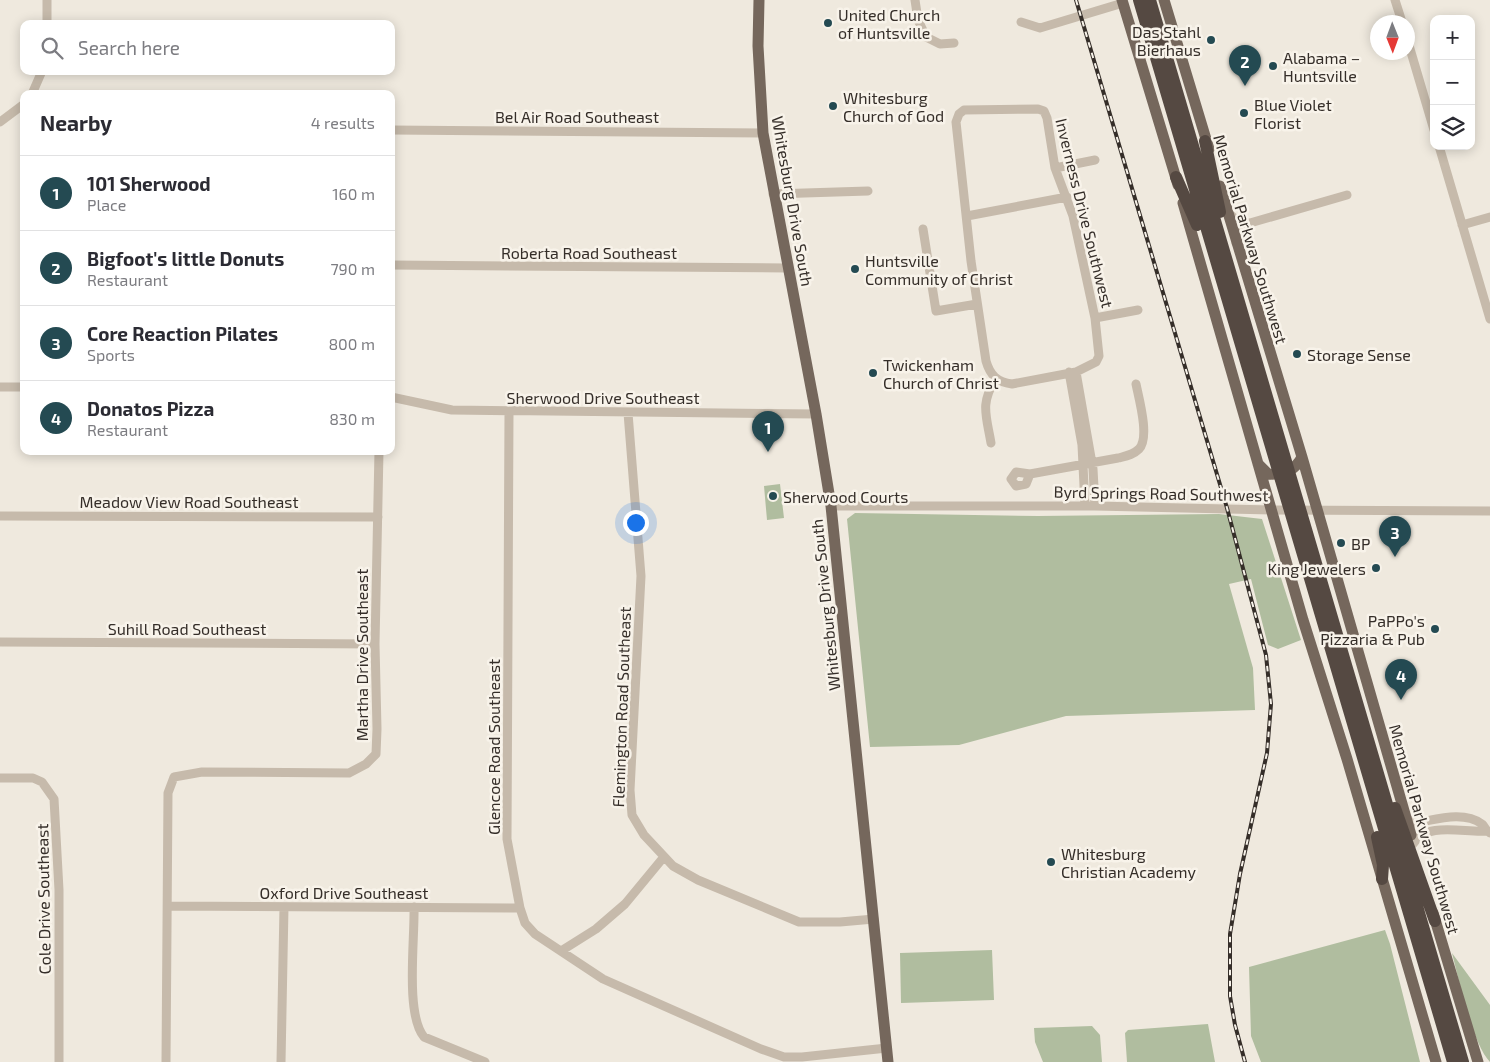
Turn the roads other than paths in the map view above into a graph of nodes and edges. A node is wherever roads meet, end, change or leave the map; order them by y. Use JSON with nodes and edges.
{"nodes":[{"id":1,"x":47,"y":0,"type":"edge"},
{"id":2,"x":759,"y":0,"type":"edge"},
{"id":3,"x":915,"y":0,"type":"edge"},
{"id":4,"x":1139,"y":0,"type":"edge"},
{"id":5,"x":1150,"y":0,"type":"edge"},
{"id":6,"x":1165,"y":0,"type":"edge"},
{"id":7,"x":1395,"y":0,"type":"edge"},
{"id":8,"x":1123,"y":1,"type":"edge"},
{"id":9,"x":1400,"y":15,"type":"edge"},
{"id":10,"x":47,"y":20,"type":"edge"},
{"id":11,"x":1022,"y":22,"type":"dead end"},
{"id":12,"x":954,"y":43,"type":"dead end"},
{"id":13,"x":1413,"y":60,"type":"edge"},
{"id":14,"x":40,"y":75,"type":"edge"},
{"id":15,"x":34,"y":90,"type":"edge"},
{"id":16,"x":20,"y":107,"type":"edge"},
{"id":17,"x":1430,"y":116,"type":"edge"},
{"id":18,"x":0,"y":122,"type":"edge"},
{"id":19,"x":395,"y":130,"type":"edge"},
{"id":20,"x":763,"y":133,"type":"junction"},
{"id":21,"x":1205,"y":141,"type":"junction"},
{"id":22,"x":1440,"y":150,"type":"edge"},
{"id":23,"x":1095,"y":160,"type":"dead end"},
{"id":24,"x":1055,"y":168,"type":"junction"},
{"id":25,"x":1176,"y":177,"type":"junction"},
{"id":26,"x":868,"y":192,"type":"dead end"},
{"id":27,"x":773,"y":194,"type":"junction"},
{"id":28,"x":1347,"y":195,"type":"dead end"},
{"id":29,"x":1066,"y":197,"type":"junction"},
{"id":30,"x":1227,"y":212,"type":"junction"},
{"id":31,"x":967,"y":216,"type":"junction"},
{"id":32,"x":1490,"y":217,"type":"edge"},
{"id":33,"x":1250,"y":223,"type":"junction"},
{"id":34,"x":1462,"y":225,"type":"junction"},
{"id":35,"x":923,"y":229,"type":"dead end"},
{"id":36,"x":1236,"y":244,"type":"junction"},
{"id":37,"x":395,"y":266,"type":"edge"},
{"id":38,"x":787,"y":268,"type":"junction"},
{"id":39,"x":1233,"y":302,"type":"junction"},
{"id":40,"x":977,"y":304,"type":"junction"},
{"id":41,"x":1138,"y":310,"type":"dead end"},
{"id":42,"x":1095,"y":318,"type":"junction"},
{"id":43,"x":1490,"y":319,"type":"edge"},
{"id":44,"x":1073,"y":372,"type":"junction"},
{"id":45,"x":996,"y":378,"type":"junction"},
{"id":46,"x":1136,"y":384,"type":"dead end"},
{"id":47,"x":0,"y":387,"type":"edge"},
{"id":48,"x":20,"y":388,"type":"edge"},
{"id":49,"x":395,"y":398,"type":"edge"},
{"id":50,"x":509,"y":412,"type":"junction"},
{"id":51,"x":628,"y":413,"type":"junction"},
{"id":52,"x":816,"y":414,"type":"junction"},
{"id":53,"x":991,"y":442,"type":"dead end"},
{"id":54,"x":379,"y":455,"type":"edge"},
{"id":55,"x":1302,"y":457,"type":"junction"},
{"id":56,"x":1088,"y":464,"type":"junction"},
{"id":57,"x":1258,"y":464,"type":"junction"},
{"id":58,"x":1030,"y":474,"type":"dead end"},
{"id":59,"x":831,"y":506,"type":"junction"},
{"id":60,"x":1085,"y":506,"type":"junction"},
{"id":61,"x":1095,"y":506,"type":"junction"},
{"id":62,"x":1316,"y":509,"type":"junction"},
{"id":63,"x":1272,"y":510,"type":"junction"},
{"id":64,"x":1490,"y":511,"type":"edge"},
{"id":65,"x":0,"y":516,"type":"edge"},
{"id":66,"x":378,"y":517,"type":"junction"},
{"id":67,"x":1330,"y":556,"type":"junction"},
{"id":68,"x":1286,"y":557,"type":"junction"},
{"id":69,"x":0,"y":642,"type":"edge"},
{"id":70,"x":375,"y":644,"type":"junction"},
{"id":71,"x":1364,"y":750,"type":"junction"},
{"id":72,"x":0,"y":778,"type":"edge"},
{"id":73,"x":1405,"y":817,"type":"junction"},
{"id":74,"x":1488,"y":832,"type":"edge"},
{"id":75,"x":1413,"y":844,"type":"junction"},
{"id":76,"x":663,"y":858,"type":"junction"},
{"id":77,"x":1382,"y":879,"type":"junction"},
{"id":78,"x":168,"y":906,"type":"junction"},
{"id":79,"x":284,"y":907,"type":"junction"},
{"id":80,"x":414,"y":907,"type":"junction"},
{"id":81,"x":520,"y":908,"type":"junction"},
{"id":82,"x":874,"y":919,"type":"junction"},
{"id":83,"x":1435,"y":921,"type":"junction"},
{"id":84,"x":561,"y":951,"type":"junction"},
{"id":85,"x":887,"y":1048,"type":"junction"},
{"id":86,"x":1432,"y":1050,"type":"junction"},
{"id":87,"x":1478,"y":1060,"type":"edge"},
{"id":88,"x":59,"y":1062,"type":"edge"},
{"id":89,"x":166,"y":1062,"type":"edge"},
{"id":90,"x":281,"y":1062,"type":"edge"},
{"id":91,"x":484,"y":1062,"type":"edge"},
{"id":92,"x":888,"y":1062,"type":"edge"},
{"id":93,"x":1431,"y":1062,"type":"edge"},
{"id":94,"x":1436,"y":1062,"type":"edge"},
{"id":95,"x":1453,"y":1062,"type":"edge"},
{"id":96,"x":1463,"y":1062,"type":"edge"}],
"edges":[{"from":1,"to":10,"type":"street"},
{"from":2,"to":20,"type":"main road","name":"Whitesburg Drive South"},
{"from":3,"to":12,"type":"street"},
{"from":4,"to":39,"type":"highway","name":"Memorial Parkway Southwest"},
{"from":5,"to":39,"type":"highway","name":"Memorial Parkway Southwest"},
{"from":6,"to":21,"type":"main road","name":"Memorial Parkway Southwest"},
{"from":7,"to":9,"type":"street"},
{"from":8,"to":11,"type":"street"},
{"from":8,"to":25,"type":"main road"},
{"from":13,"to":17,"type":"street"},
{"from":14,"to":15,"type":"street"},
{"from":16,"to":18,"type":"street"},
{"from":19,"to":20,"type":"street","name":"Bel Air Road Southeast"},
{"from":20,"to":27,"type":"main road","name":"Whitesburg Drive South"},
{"from":21,"to":30,"type":"main road","name":"Memorial Parkway Southwest"},
{"from":21,"to":39,"type":"highway"},
{"from":22,"to":34,"type":"street"},
{"from":23,"to":24,"type":"street"},
{"from":24,"to":29,"type":"street","name":"Inverness Drive Southwest"},
{"from":24,"to":31,"type":"street","name":"Inverness Drive Southwest"},
{"from":25,"to":39,"type":"highway"},
{"from":25,"to":57,"type":"main road"},
{"from":26,"to":27,"type":"street"},
{"from":27,"to":38,"type":"main road","name":"Whitesburg Drive South"},
{"from":28,"to":33,"type":"street"},
{"from":29,"to":31,"type":"street"},
{"from":29,"to":42,"type":"street","name":"Inverness Drive Southwest"},
{"from":30,"to":33,"type":"street"},
{"from":30,"to":36,"type":"main road","name":"Memorial Parkway Southwest"},
{"from":31,"to":40,"type":"street","name":"Inverness Drive Southwest"},
{"from":32,"to":34,"type":"street"},
{"from":33,"to":36,"type":"street"},
{"from":34,"to":43,"type":"street"},
{"from":35,"to":40,"type":"street"},
{"from":36,"to":55,"type":"main road","name":"Memorial Parkway Southwest"},
{"from":37,"to":38,"type":"street","name":"Roberta Road Southeast"},
{"from":38,"to":52,"type":"main road","name":"Whitesburg Drive South"},
{"from":39,"to":71,"type":"highway","name":"Memorial Parkway Southwest"},
{"from":40,"to":45,"type":"street","name":"Inverness Drive Southwest"},
{"from":41,"to":42,"type":"street"},
{"from":42,"to":44,"type":"street","name":"Inverness Drive Southwest"},
{"from":44,"to":45,"type":"street","name":"Inverness Drive Southwest"},
{"from":44,"to":56,"type":"street"},
{"from":45,"to":53,"type":"street"},
{"from":46,"to":56,"type":"street"},
{"from":47,"to":48,"type":"street"},
{"from":49,"to":50,"type":"street","name":"Sherwood Drive Southeast"},
{"from":50,"to":51,"type":"street","name":"Sherwood Drive Southeast"},
{"from":50,"to":81,"type":"street","name":"Glencoe Road Southeast"},
{"from":51,"to":52,"type":"street","name":"Sherwood Drive Southeast"},
{"from":51,"to":76,"type":"street","name":"Flemington Road Southeast"},
{"from":52,"to":59,"type":"main road","name":"Whitesburg Drive South"},
{"from":54,"to":66,"type":"street","name":"Martha Drive Southeast"},
{"from":55,"to":57,"type":"main road"},
{"from":55,"to":62,"type":"main road","name":"Memorial Parkway Southwest"},
{"from":56,"to":58,"type":"street"},
{"from":56,"to":60,"type":"street"},
{"from":56,"to":61,"type":"street"},
{"from":57,"to":63,"type":"main road"},
{"from":59,"to":60,"type":"street","name":"Byrd Springs Road Southwest"},
{"from":59,"to":82,"type":"main road","name":"Whitesburg Drive South"},
{"from":60,"to":61,"type":"street","name":"Byrd Springs Road Southwest"},
{"from":61,"to":63,"type":"street","name":"Byrd Springs Road Southwest"},
{"from":62,"to":63,"type":"street","name":"Byrd Springs Road Southwest"},
{"from":62,"to":64,"type":"street","name":"Byrd Springs Road Southwest"},
{"from":62,"to":67,"type":"main road","name":"Memorial Parkway Southwest"},
{"from":63,"to":68,"type":"main road"},
{"from":65,"to":66,"type":"street","name":"Meadow View Road Southeast"},
{"from":66,"to":70,"type":"street","name":"Martha Drive Southeast"},
{"from":67,"to":68,"type":"main road"},
{"from":67,"to":73,"type":"main road","name":"Memorial Parkway Southwest"},
{"from":68,"to":77,"type":"main road"},
{"from":69,"to":70,"type":"street","name":"Suhill Road Southeast"},
{"from":70,"to":78,"type":"street","name":"Martha Drive Southeast"},
{"from":71,"to":77,"type":"highway"},
{"from":71,"to":83,"type":"highway"},
{"from":71,"to":95,"type":"highway","name":"Memorial Parkway Southwest"},
{"from":71,"to":96,"type":"highway","name":"Memorial Parkway Southwest"},
{"from":72,"to":88,"type":"street","name":"Cole Drive Southeast"},
{"from":73,"to":74,"type":"street"},
{"from":73,"to":75,"type":"main road","name":"Memorial Parkway Southwest"},
{"from":74,"to":75,"type":"street"},
{"from":75,"to":83,"type":"main road","name":"Memorial Parkway Southwest"},
{"from":76,"to":82,"type":"street","name":"Flemington Road Southeast"},
{"from":76,"to":84,"type":"street"},
{"from":77,"to":86,"type":"main road"},
{"from":78,"to":79,"type":"street","name":"Oxford Drive Southeast"},
{"from":78,"to":89,"type":"street","name":"Martha Drive Southeast"},
{"from":79,"to":80,"type":"street","name":"Oxford Drive Southeast"},
{"from":79,"to":90,"type":"street"},
{"from":80,"to":81,"type":"street","name":"Oxford Drive Southeast"},
{"from":80,"to":91,"type":"street"},
{"from":81,"to":84,"type":"street","name":"Glencoe Road Southeast"},
{"from":82,"to":85,"type":"main road","name":"Whitesburg Drive South"},
{"from":83,"to":87,"type":"main road","name":"Memorial Parkway Southwest"},
{"from":84,"to":85,"type":"street","name":"Glencoe Road Southeast"},
{"from":85,"to":92,"type":"main road","name":"Whitesburg Drive South"},
{"from":86,"to":93,"type":"main road"},
{"from":86,"to":94,"type":"main road"}]}
